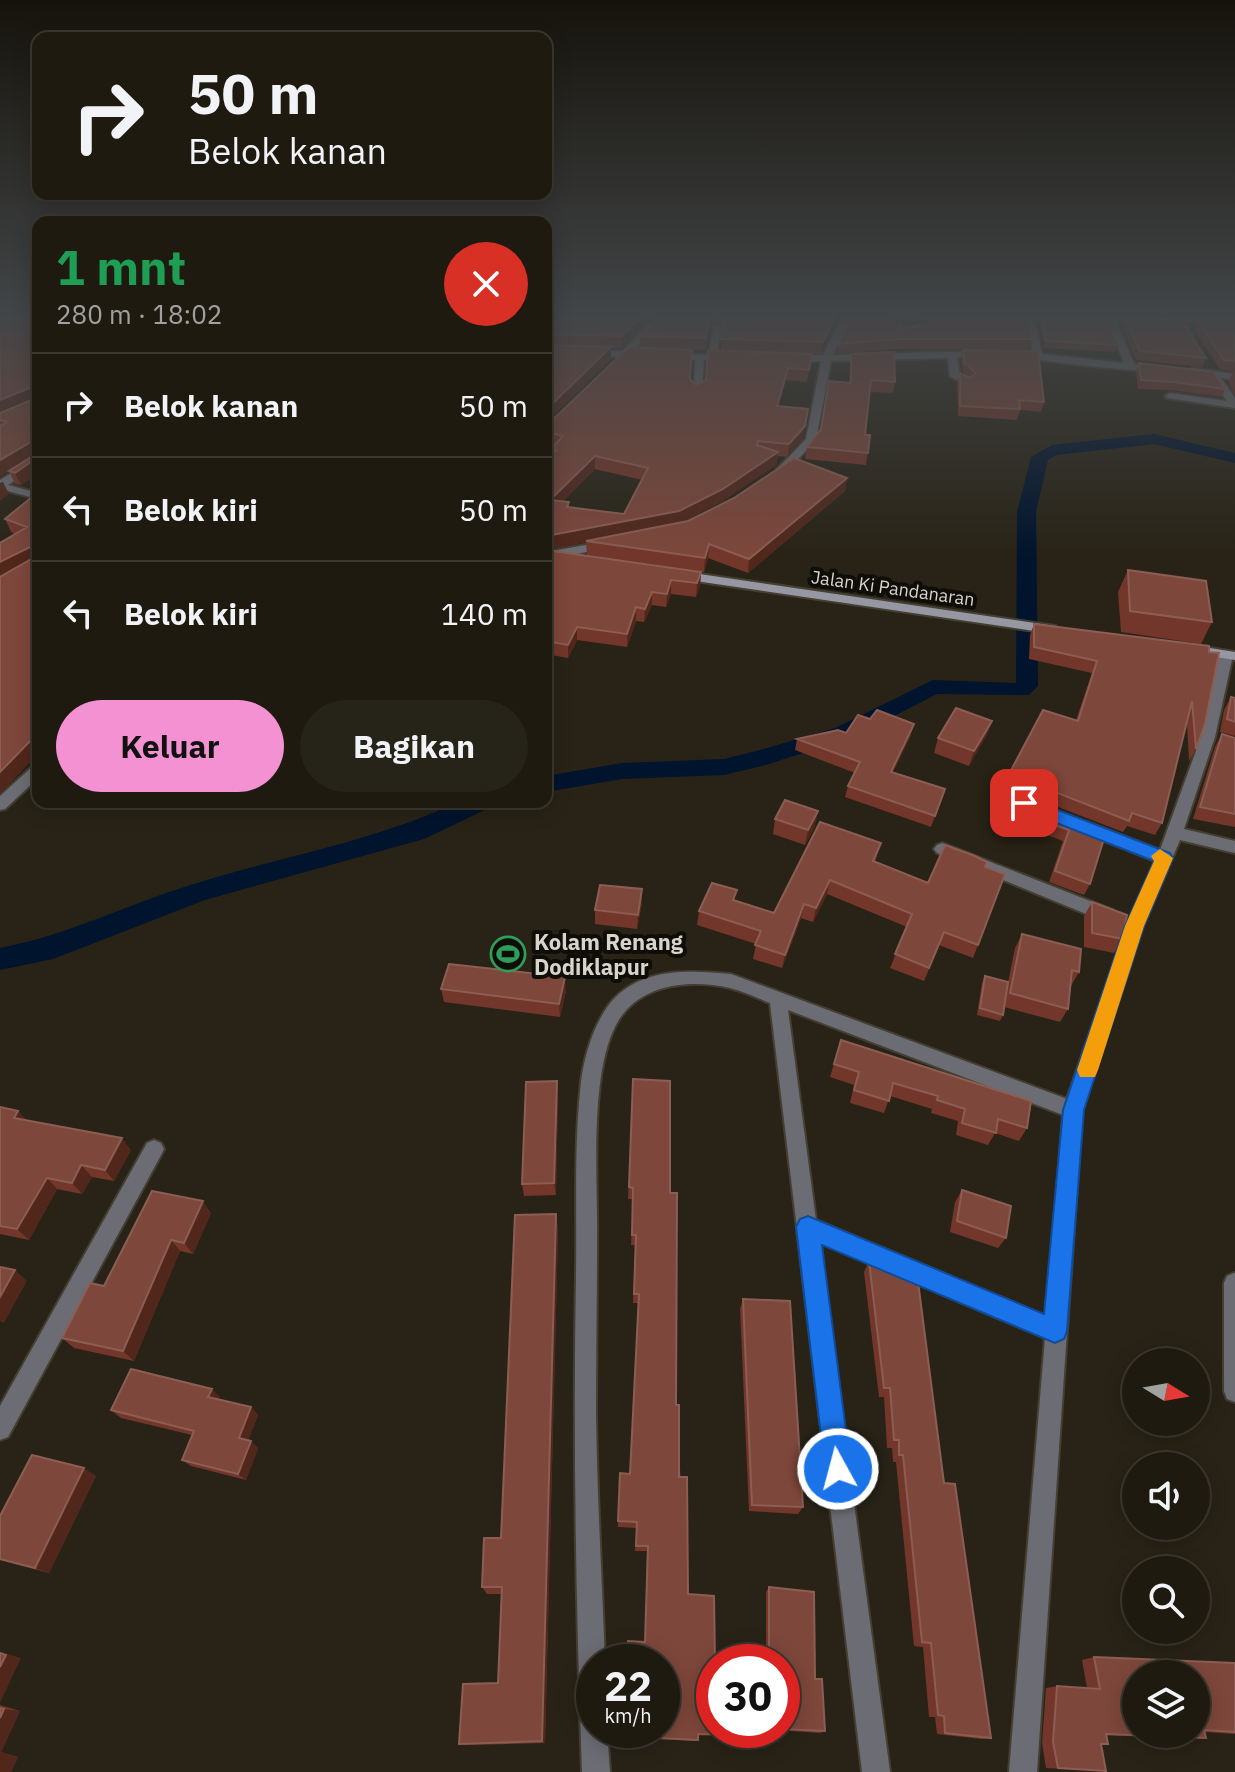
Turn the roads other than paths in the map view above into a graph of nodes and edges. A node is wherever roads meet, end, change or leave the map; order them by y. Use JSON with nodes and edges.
{"nodes":[{"id":1,"x":820,"y":393,"type":"edge"},
{"id":2,"x":1170,"y":396,"type":"dead end"},
{"id":3,"x":1234,"y":405,"type":"edge"},
{"id":4,"x":32,"y":464,"type":"edge"},
{"id":5,"x":772,"y":477,"type":"edge"},
{"id":6,"x":0,"y":485,"type":"edge"},
{"id":7,"x":32,"y":494,"type":"edge"},
{"id":8,"x":625,"y":542,"type":"edge"},
{"id":9,"x":552,"y":555,"type":"edge"},
{"id":10,"x":552,"y":557,"type":"edge"},
{"id":11,"x":590,"y":562,"type":"edge"},
{"id":12,"x":664,"y":573,"type":"edge"},
{"id":13,"x":1061,"y":630,"type":"edge"},
{"id":14,"x":1177,"y":647,"type":"edge"},
{"id":15,"x":1231,"y":656,"type":"edge"},
{"id":16,"x":32,"y":776,"type":"edge"},
{"id":17,"x":0,"y":805,"type":"edge"},
{"id":18,"x":1066,"y":820,"type":"edge"},
{"id":19,"x":1175,"y":833,"type":"junction"},
{"id":20,"x":1235,"y":847,"type":"edge"},
{"id":21,"x":942,"y":849,"type":"edge"},
{"id":22,"x":1164,"y":858,"type":"junction"},
{"id":23,"x":1135,"y":926,"type":"junction"},
{"id":24,"x":778,"y":999,"type":"junction"},
{"id":25,"x":1073,"y":1110,"type":"junction"},
{"id":26,"x":154,"y":1149,"type":"dead end"},
{"id":27,"x":808,"y":1227,"type":"junction"},
{"id":28,"x":1234,"y":1283,"type":"edge"},
{"id":29,"x":1055,"y":1331,"type":"junction"},
{"id":30,"x":1235,"y":1391,"type":"edge"},
{"id":31,"x":0,"y":1429,"type":"edge"},
{"id":32,"x":592,"y":1644,"type":"edge"},
{"id":33,"x":595,"y":1748,"type":"edge"},
{"id":34,"x":596,"y":1772,"type":"edge"},
{"id":35,"x":876,"y":1772,"type":"edge"},
{"id":36,"x":1023,"y":1772,"type":"edge"}],
"edges":[{"from":1,"to":5,"type":"street"},
{"from":2,"to":3,"type":"street"},
{"from":4,"to":6,"type":"street"},
{"from":6,"to":7,"type":"street"},
{"from":8,"to":9,"type":"street"},
{"from":10,"to":11,"type":"main road"},
{"from":12,"to":13,"type":"main road","name":"Jalan Ki Pandanaran"},
{"from":14,"to":15,"type":"main road"},
{"from":15,"to":19,"type":"street"},
{"from":16,"to":17,"type":"street"},
{"from":18,"to":22,"type":"street"},
{"from":19,"to":20,"type":"street"},
{"from":19,"to":22,"type":"street"},
{"from":21,"to":23,"type":"street"},
{"from":22,"to":23,"type":"street"},
{"from":23,"to":25,"type":"street"},
{"from":24,"to":25,"type":"street"},
{"from":24,"to":27,"type":"street"},
{"from":24,"to":32,"type":"street"},
{"from":25,"to":29,"type":"street"},
{"from":26,"to":31,"type":"street"},
{"from":27,"to":29,"type":"street"},
{"from":27,"to":35,"type":"street"},
{"from":28,"to":30,"type":"street"},
{"from":29,"to":36,"type":"street"},
{"from":33,"to":34,"type":"street"}]}
